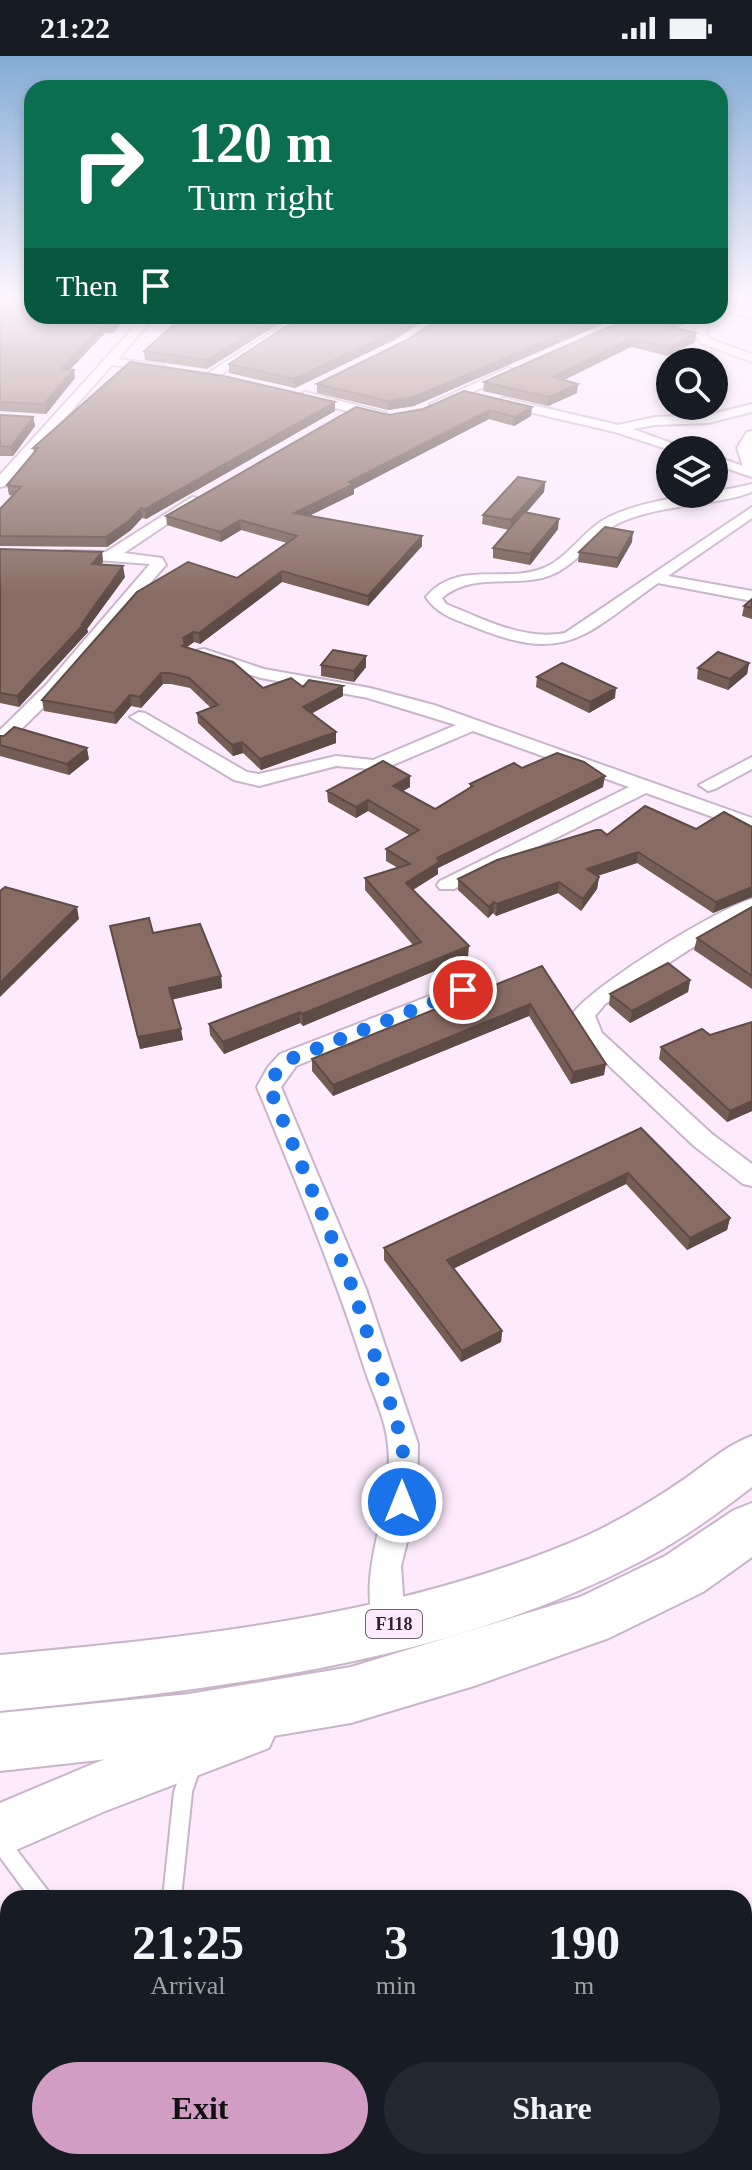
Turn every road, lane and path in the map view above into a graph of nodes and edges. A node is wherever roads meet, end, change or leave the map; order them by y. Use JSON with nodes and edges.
{"nodes":[{"id":1,"x":69,"y":400,"type":"edge"},
{"id":2,"x":311,"y":400,"type":"edge"},
{"id":3,"x":446,"y":400,"type":"edge"},
{"id":4,"x":490,"y":400,"type":"edge"},
{"id":5,"x":752,"y":408,"type":"edge"},
{"id":6,"x":418,"y":412,"type":"edge"},
{"id":7,"x":728,"y":414,"type":"edge"},
{"id":8,"x":395,"y":417,"type":"edge"},
{"id":9,"x":728,"y":417,"type":"edge"},
{"id":10,"x":752,"y":417,"type":"edge"},
{"id":11,"x":670,"y":420,"type":"edge"},
{"id":12,"x":619,"y":429,"type":"junction"},
{"id":13,"x":752,"y":435,"type":"edge"},
{"id":14,"x":656,"y":441,"type":"edge"},
{"id":15,"x":728,"y":464,"type":"edge"},
{"id":16,"x":752,"y":472,"type":"edge"},
{"id":17,"x":1,"y":481,"type":"edge"},
{"id":18,"x":752,"y":488,"type":"edge"},
{"id":19,"x":211,"y":490,"type":"edge"},
{"id":20,"x":752,"y":511,"type":"edge"},
{"id":21,"x":48,"y":553,"type":"edge"},
{"id":22,"x":111,"y":555,"type":"junction"},
{"id":23,"x":654,"y":577,"type":"junction"},
{"id":24,"x":752,"y":596,"type":"edge"},
{"id":25,"x":195,"y":650,"type":"edge"},
{"id":26,"x":139,"y":717,"type":"dead end"},
{"id":27,"x":474,"y":724,"type":"junction"},
{"id":28,"x":0,"y":740,"type":"edge"},
{"id":29,"x":752,"y":762,"type":"edge"},
{"id":30,"x":708,"y":785,"type":"dead end"},
{"id":31,"x":644,"y":787,"type":"junction"},
{"id":32,"x":752,"y":825,"type":"edge"},
{"id":33,"x":447,"y":885,"type":"dead end"},
{"id":34,"x":752,"y":905,"type":"edge"},
{"id":35,"x":463,"y":990,"type":"dead end"},
{"id":36,"x":752,"y":1177,"type":"edge"},
{"id":37,"x":752,"y":1458,"type":"edge"},
{"id":38,"x":752,"y":1527,"type":"edge"},
{"id":39,"x":389,"y":1625,"type":"junction"},
{"id":40,"x":0,"y":1683,"type":"edge"},
{"id":41,"x":339,"y":1697,"type":"junction"},
{"id":42,"x":0,"y":1742,"type":"edge"},
{"id":43,"x":197,"y":1750,"type":"junction"},
{"id":44,"x":0,"y":1830,"type":"edge"},
{"id":45,"x":0,"y":1842,"type":"edge"},
{"id":46,"x":35,"y":1890,"type":"edge"},
{"id":47,"x":173,"y":1890,"type":"edge"}],
"edges":[{"from":1,"to":17,"type":"street"},
{"from":2,"to":8,"type":"street"},
{"from":3,"to":6,"type":"street"},
{"from":4,"to":12,"type":"street"},
{"from":5,"to":7,"type":"street"},
{"from":9,"to":10,"type":"street"},
{"from":11,"to":12,"type":"street"},
{"from":12,"to":14,"type":"street"},
{"from":13,"to":16,"type":"street"},
{"from":15,"to":16,"type":"street"},
{"from":18,"to":23,"type":"street"},
{"from":19,"to":22,"type":"street"},
{"from":20,"to":23,"type":"street"},
{"from":21,"to":22,"type":"street"},
{"from":22,"to":28,"type":"street"},
{"from":23,"to":24,"type":"street"},
{"from":25,"to":27,"type":"street"},
{"from":26,"to":27,"type":"street"},
{"from":27,"to":31,"type":"street"},
{"from":29,"to":30,"type":"street"},
{"from":31,"to":32,"type":"street"},
{"from":31,"to":33,"type":"street"},
{"from":34,"to":36,"type":"street"},
{"from":35,"to":39,"type":"street"},
{"from":37,"to":39,"type":"main road","number":"F118"},
{"from":38,"to":41,"type":"main road"},
{"from":39,"to":40,"type":"main road","number":"F118"},
{"from":41,"to":42,"type":"main road"},
{"from":41,"to":43,"type":"main road"},
{"from":43,"to":44,"type":"main road"},
{"from":43,"to":47,"type":"lane"},
{"from":45,"to":46,"type":"lane"}]}
